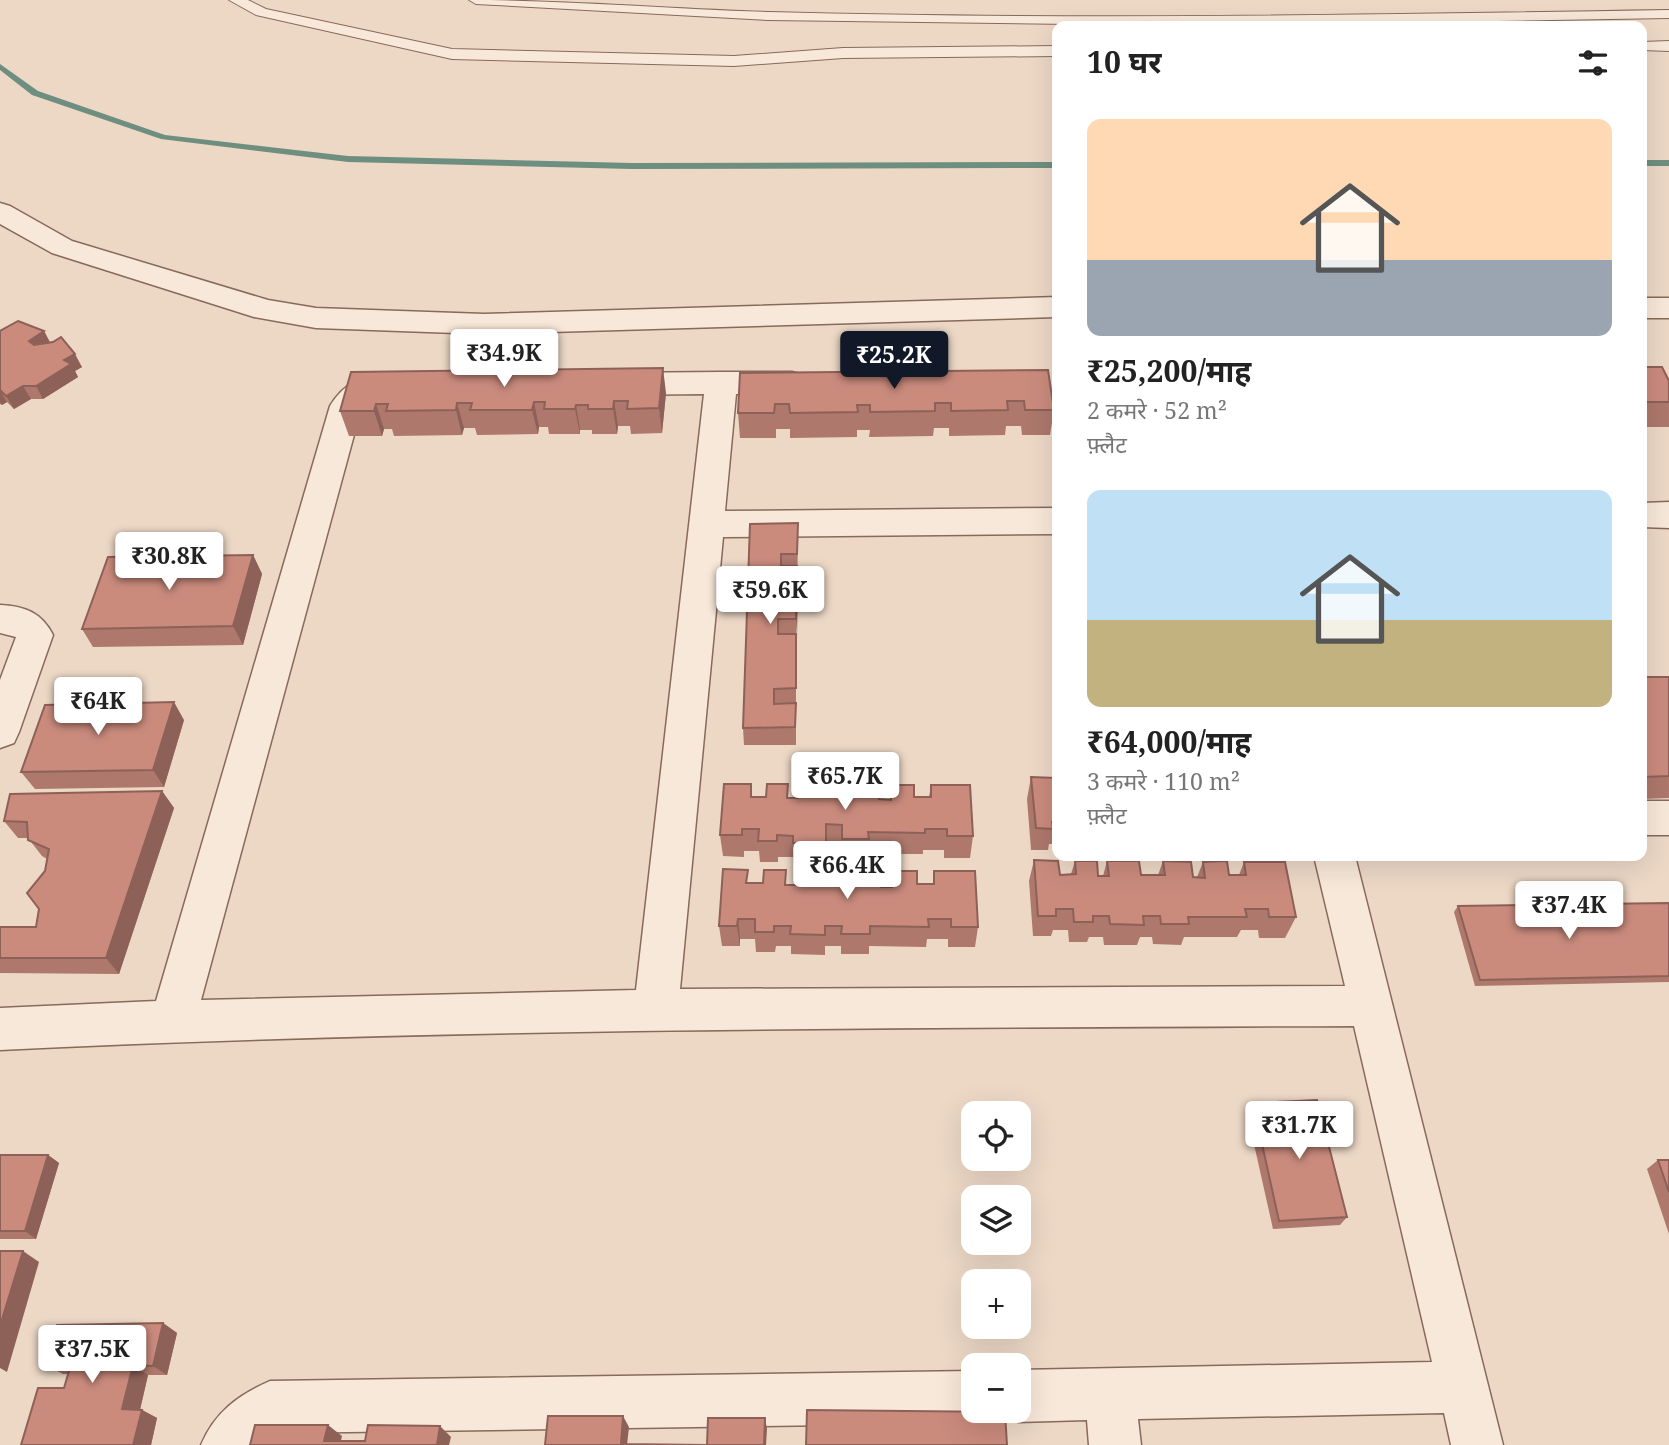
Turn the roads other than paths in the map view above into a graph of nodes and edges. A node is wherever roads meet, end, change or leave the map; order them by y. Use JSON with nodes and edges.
{"nodes":[{"id":1,"x":236,"y":0,"type":"edge"},
{"id":2,"x":477,"y":0,"type":"edge"},
{"id":3,"x":1669,"y":14,"type":"edge"},
{"id":4,"x":1154,"y":21,"type":"edge"},
{"id":5,"x":1291,"y":21,"type":"edge"},
{"id":6,"x":1647,"y":46,"type":"edge"},
{"id":7,"x":1669,"y":46,"type":"edge"},
{"id":8,"x":1052,"y":51,"type":"edge"},
{"id":9,"x":0,"y":212,"type":"edge"},
{"id":10,"x":1052,"y":307,"type":"edge"},
{"id":11,"x":1647,"y":308,"type":"edge"},
{"id":12,"x":1669,"y":308,"type":"edge"},
{"id":13,"x":720,"y":383,"type":"junction"},
{"id":14,"x":828,"y":383,"type":"edge"},
{"id":15,"x":582,"y":384,"type":"edge"},
{"id":16,"x":402,"y":385,"type":"edge"},
{"id":17,"x":1647,"y":515,"type":"edge"},
{"id":18,"x":1669,"y":515,"type":"edge"},
{"id":19,"x":1052,"y":521,"type":"edge"},
{"id":20,"x":706,"y":524,"type":"junction"},
{"id":21,"x":0,"y":619,"type":"edge"},
{"id":22,"x":0,"y":732,"type":"edge"},
{"id":23,"x":1647,"y":818,"type":"edge"},
{"id":24,"x":1669,"y":818,"type":"edge"},
{"id":25,"x":1336,"y":861,"type":"edge"},
{"id":26,"x":1373,"y":1006,"type":"junction"},
{"id":27,"x":656,"y":1011,"type":"junction"},
{"id":28,"x":173,"y":1020,"type":"junction"},
{"id":29,"x":0,"y":1029,"type":"edge"},
{"id":30,"x":1463,"y":1387,"type":"junction"},
{"id":31,"x":1110,"y":1395,"type":"junction"},
{"id":32,"x":1031,"y":1396,"type":"edge"},
{"id":33,"x":961,"y":1397,"type":"edge"},
{"id":34,"x":227,"y":1445,"type":"edge"},
{"id":35,"x":1115,"y":1445,"type":"edge"},
{"id":36,"x":1477,"y":1445,"type":"edge"}],
"edges":[{"from":1,"to":8,"type":"lane"},
{"from":2,"to":4,"type":"lane"},
{"from":3,"to":5,"type":"lane"},
{"from":6,"to":7,"type":"lane"},
{"from":9,"to":10,"type":"street"},
{"from":11,"to":12,"type":"street"},
{"from":13,"to":14,"type":"street"},
{"from":13,"to":15,"type":"street"},
{"from":13,"to":20,"type":"street"},
{"from":16,"to":28,"type":"street"},
{"from":17,"to":18,"type":"street"},
{"from":19,"to":20,"type":"street"},
{"from":20,"to":27,"type":"street"},
{"from":21,"to":22,"type":"street"},
{"from":23,"to":24,"type":"street"},
{"from":25,"to":26,"type":"street"},
{"from":26,"to":27,"type":"street"},
{"from":26,"to":30,"type":"street"},
{"from":27,"to":28,"type":"street"},
{"from":28,"to":29,"type":"street"},
{"from":30,"to":31,"type":"street"},
{"from":30,"to":36,"type":"street"},
{"from":31,"to":32,"type":"street"},
{"from":31,"to":35,"type":"street"},
{"from":33,"to":34,"type":"street"}]}
